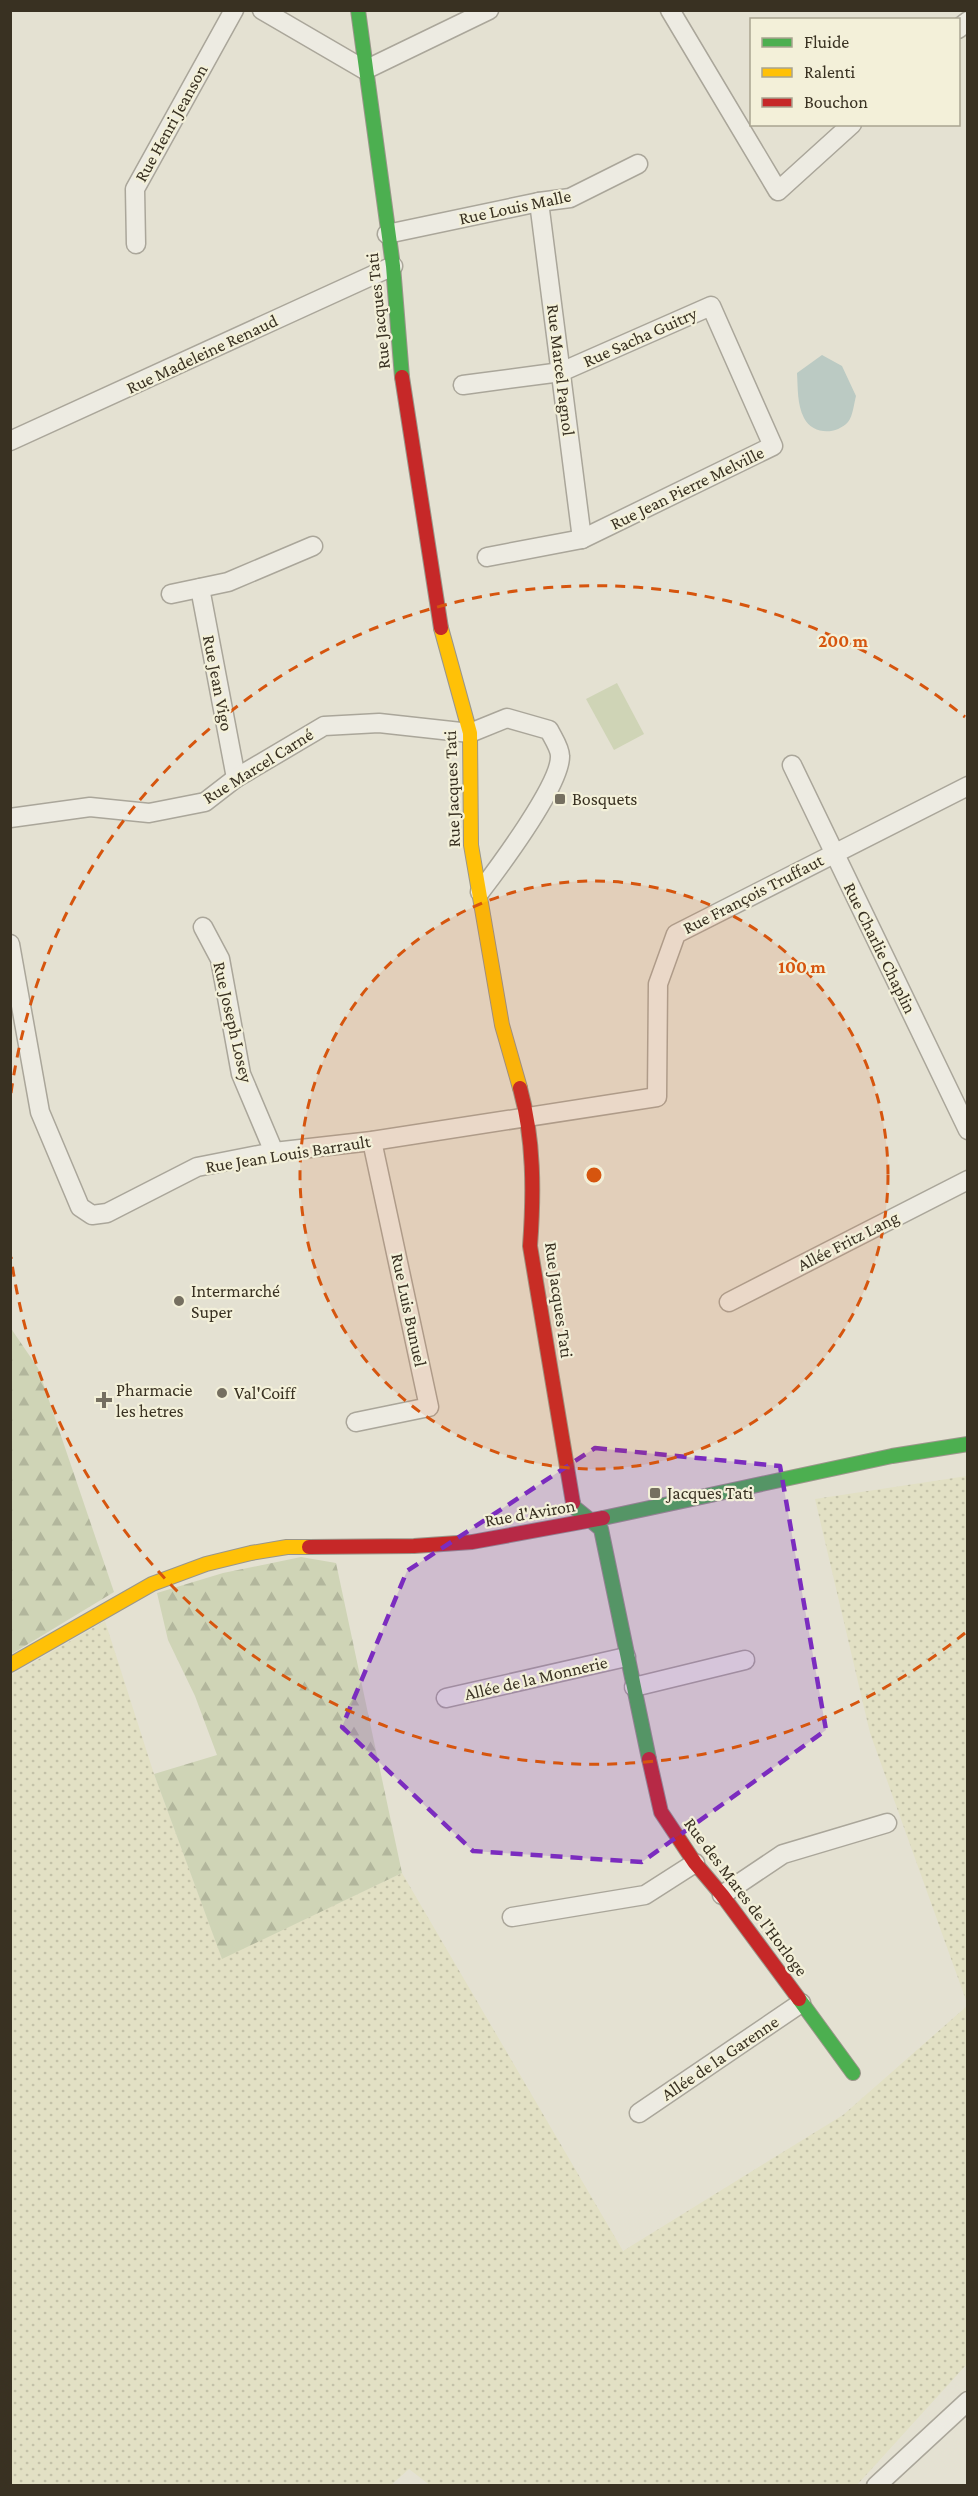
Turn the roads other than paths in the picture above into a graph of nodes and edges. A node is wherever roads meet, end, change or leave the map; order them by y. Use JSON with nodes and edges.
{"nodes":[{"id":1,"x":234,"y":10,"type":"edge"},
{"id":2,"x":262,"y":10,"type":"edge"},
{"id":3,"x":358,"y":10,"type":"edge"},
{"id":4,"x":489,"y":10,"type":"edge"},
{"id":5,"x":670,"y":10,"type":"edge"},
{"id":6,"x":365,"y":70,"type":"junction"},
{"id":7,"x":850,"y":126,"type":"edge"},
{"id":8,"x":638,"y":164,"type":"dead end"},
{"id":9,"x":539,"y":202,"type":"junction"},
{"id":10,"x":387,"y":234,"type":"junction"},
{"id":11,"x":136,"y":244,"type":"dead end"},
{"id":12,"x":393,"y":267,"type":"junction"},
{"id":13,"x":711,"y":306,"type":"joint"},
{"id":14,"x":561,"y":372,"type":"junction"},
{"id":15,"x":463,"y":385,"type":"dead end"},
{"id":16,"x":10,"y":441,"type":"edge"},
{"id":17,"x":582,"y":539,"type":"junction"},
{"id":18,"x":314,"y":546,"type":"dead end"},
{"id":19,"x":487,"y":557,"type":"dead end"},
{"id":20,"x":200,"y":588,"type":"junction"},
{"id":21,"x":171,"y":594,"type":"dead end"},
{"id":22,"x":470,"y":733,"type":"junction"},
{"id":23,"x":792,"y":765,"type":"dead end"},
{"id":24,"x":236,"y":778,"type":"junction"},
{"id":25,"x":968,"y":786,"type":"edge"},
{"id":26,"x":10,"y":818,"type":"edge"},
{"id":27,"x":834,"y":852,"type":"junction"},
{"id":28,"x":480,"y":892,"type":"junction"},
{"id":29,"x":203,"y":927,"type":"dead end"},
{"id":30,"x":10,"y":944,"type":"edge"},
{"id":31,"x":528,"y":1117,"type":"junction"},
{"id":32,"x":968,"y":1130,"type":"edge"},
{"id":33,"x":372,"y":1141,"type":"junction"},
{"id":34,"x":274,"y":1152,"type":"junction"},
{"id":35,"x":968,"y":1180,"type":"edge"},
{"id":36,"x":729,"y":1302,"type":"dead end"},
{"id":37,"x":356,"y":1422,"type":"dead end"},
{"id":38,"x":968,"y":1444,"type":"edge"},
{"id":39,"x":591,"y":1520,"type":"junction"},
{"id":40,"x":626,"y":1657,"type":"junction"},
{"id":41,"x":745,"y":1660,"type":"dead end"},
{"id":42,"x":10,"y":1665,"type":"edge"},
{"id":43,"x":634,"y":1687,"type":"junction"},
{"id":44,"x":446,"y":1698,"type":"dead end"},
{"id":45,"x":887,"y":1823,"type":"dead end"},
{"id":46,"x":695,"y":1863,"type":"junction"},
{"id":47,"x":722,"y":1895,"type":"junction"},
{"id":48,"x":512,"y":1917,"type":"dead end"},
{"id":49,"x":801,"y":2003,"type":"junction"},
{"id":50,"x":853,"y":2073,"type":"dead end"},
{"id":51,"x":639,"y":2113,"type":"dead end"},
{"id":52,"x":968,"y":2401,"type":"edge"},
{"id":53,"x":876,"y":2486,"type":"edge"}],
"edges":[{"from":1,"to":11,"type":"street","name":"Rue Henri Jeanson"},
{"from":2,"to":6,"type":"street"},
{"from":3,"to":6,"type":"street","name":"Rue Jacques Tati"},
{"from":4,"to":6,"type":"street"},
{"from":5,"to":7,"type":"street"},
{"from":6,"to":10,"type":"street","name":"Rue Jacques Tati"},
{"from":8,"to":9,"type":"street","name":"Rue Louis Malle"},
{"from":9,"to":10,"type":"street","name":"Rue Louis Malle"},
{"from":9,"to":14,"type":"street","name":"Rue Marcel Pagnol"},
{"from":10,"to":12,"type":"street","name":"Rue Jacques Tati"},
{"from":12,"to":16,"type":"street","name":"Rue Madeleine Renaud"},
{"from":12,"to":22,"type":"street","name":"Rue Jacques Tati"},
{"from":13,"to":14,"type":"street","name":"Rue Sacha Guitry"},
{"from":13,"to":17,"type":"street","name":"Rue Jean Pierre Melville"},
{"from":14,"to":15,"type":"street","name":"Rue Sacha Guitry"},
{"from":14,"to":17,"type":"street","name":"Rue Marcel Pagnol"},
{"from":17,"to":19,"type":"street","name":"Rue Jean Pierre Melville"},
{"from":18,"to":20,"type":"street"},
{"from":20,"to":21,"type":"street"},
{"from":20,"to":24,"type":"street","name":"Rue Jean Vigo"},
{"from":22,"to":24,"type":"street","name":"Rue Marcel Carné"},
{"from":22,"to":28,"type":"street","name":"Rue Jacques Tati"},
{"from":22,"to":28,"type":"street"},
{"from":23,"to":27,"type":"street","name":"Rue Charlie Chaplin"},
{"from":24,"to":26,"type":"street","name":"Rue Marcel Carné"},
{"from":25,"to":27,"type":"street","name":"Rue François Truffaut"},
{"from":27,"to":31,"type":"street","name":"Rue François Truffaut"},
{"from":27,"to":32,"type":"street","name":"Rue Charlie Chaplin"},
{"from":28,"to":31,"type":"street","name":"Rue Jacques Tati"},
{"from":29,"to":34,"type":"street","name":"Rue Joseph Losey"},
{"from":30,"to":34,"type":"street","name":"Rue Jean Louis Barrault"},
{"from":31,"to":33,"type":"street","name":"Rue Jean Louis Barrault"},
{"from":31,"to":39,"type":"street","name":"Rue Jacques Tati"},
{"from":33,"to":34,"type":"street","name":"Rue Jean Louis Barrault"},
{"from":33,"to":37,"type":"street","name":"Rue Luis Bunuel"},
{"from":35,"to":36,"type":"street","name":"Allée Fritz Lang"},
{"from":38,"to":39,"type":"street","name":"Rue d'Aviron"},
{"from":39,"to":40,"type":"street","name":"Rue des Mares de l'Horloge"},
{"from":39,"to":42,"type":"street","name":"Rue d'Aviron"},
{"from":40,"to":43,"type":"street","name":"Rue des Mares de l'Horloge"},
{"from":40,"to":44,"type":"street","name":"Allée de la Monnerie"},
{"from":41,"to":43,"type":"street"},
{"from":43,"to":46,"type":"street","name":"Rue des Mares de l'Horloge"},
{"from":45,"to":47,"type":"street"},
{"from":46,"to":47,"type":"street","name":"Rue des Mares de l'Horloge"},
{"from":46,"to":48,"type":"street"},
{"from":47,"to":49,"type":"street","name":"Rue des Mares de l'Horloge"},
{"from":49,"to":50,"type":"street","name":"Rue des Mares de l'Horloge"},
{"from":49,"to":51,"type":"street","name":"Allée de la Garenne"},
{"from":52,"to":53,"type":"street"}]}
